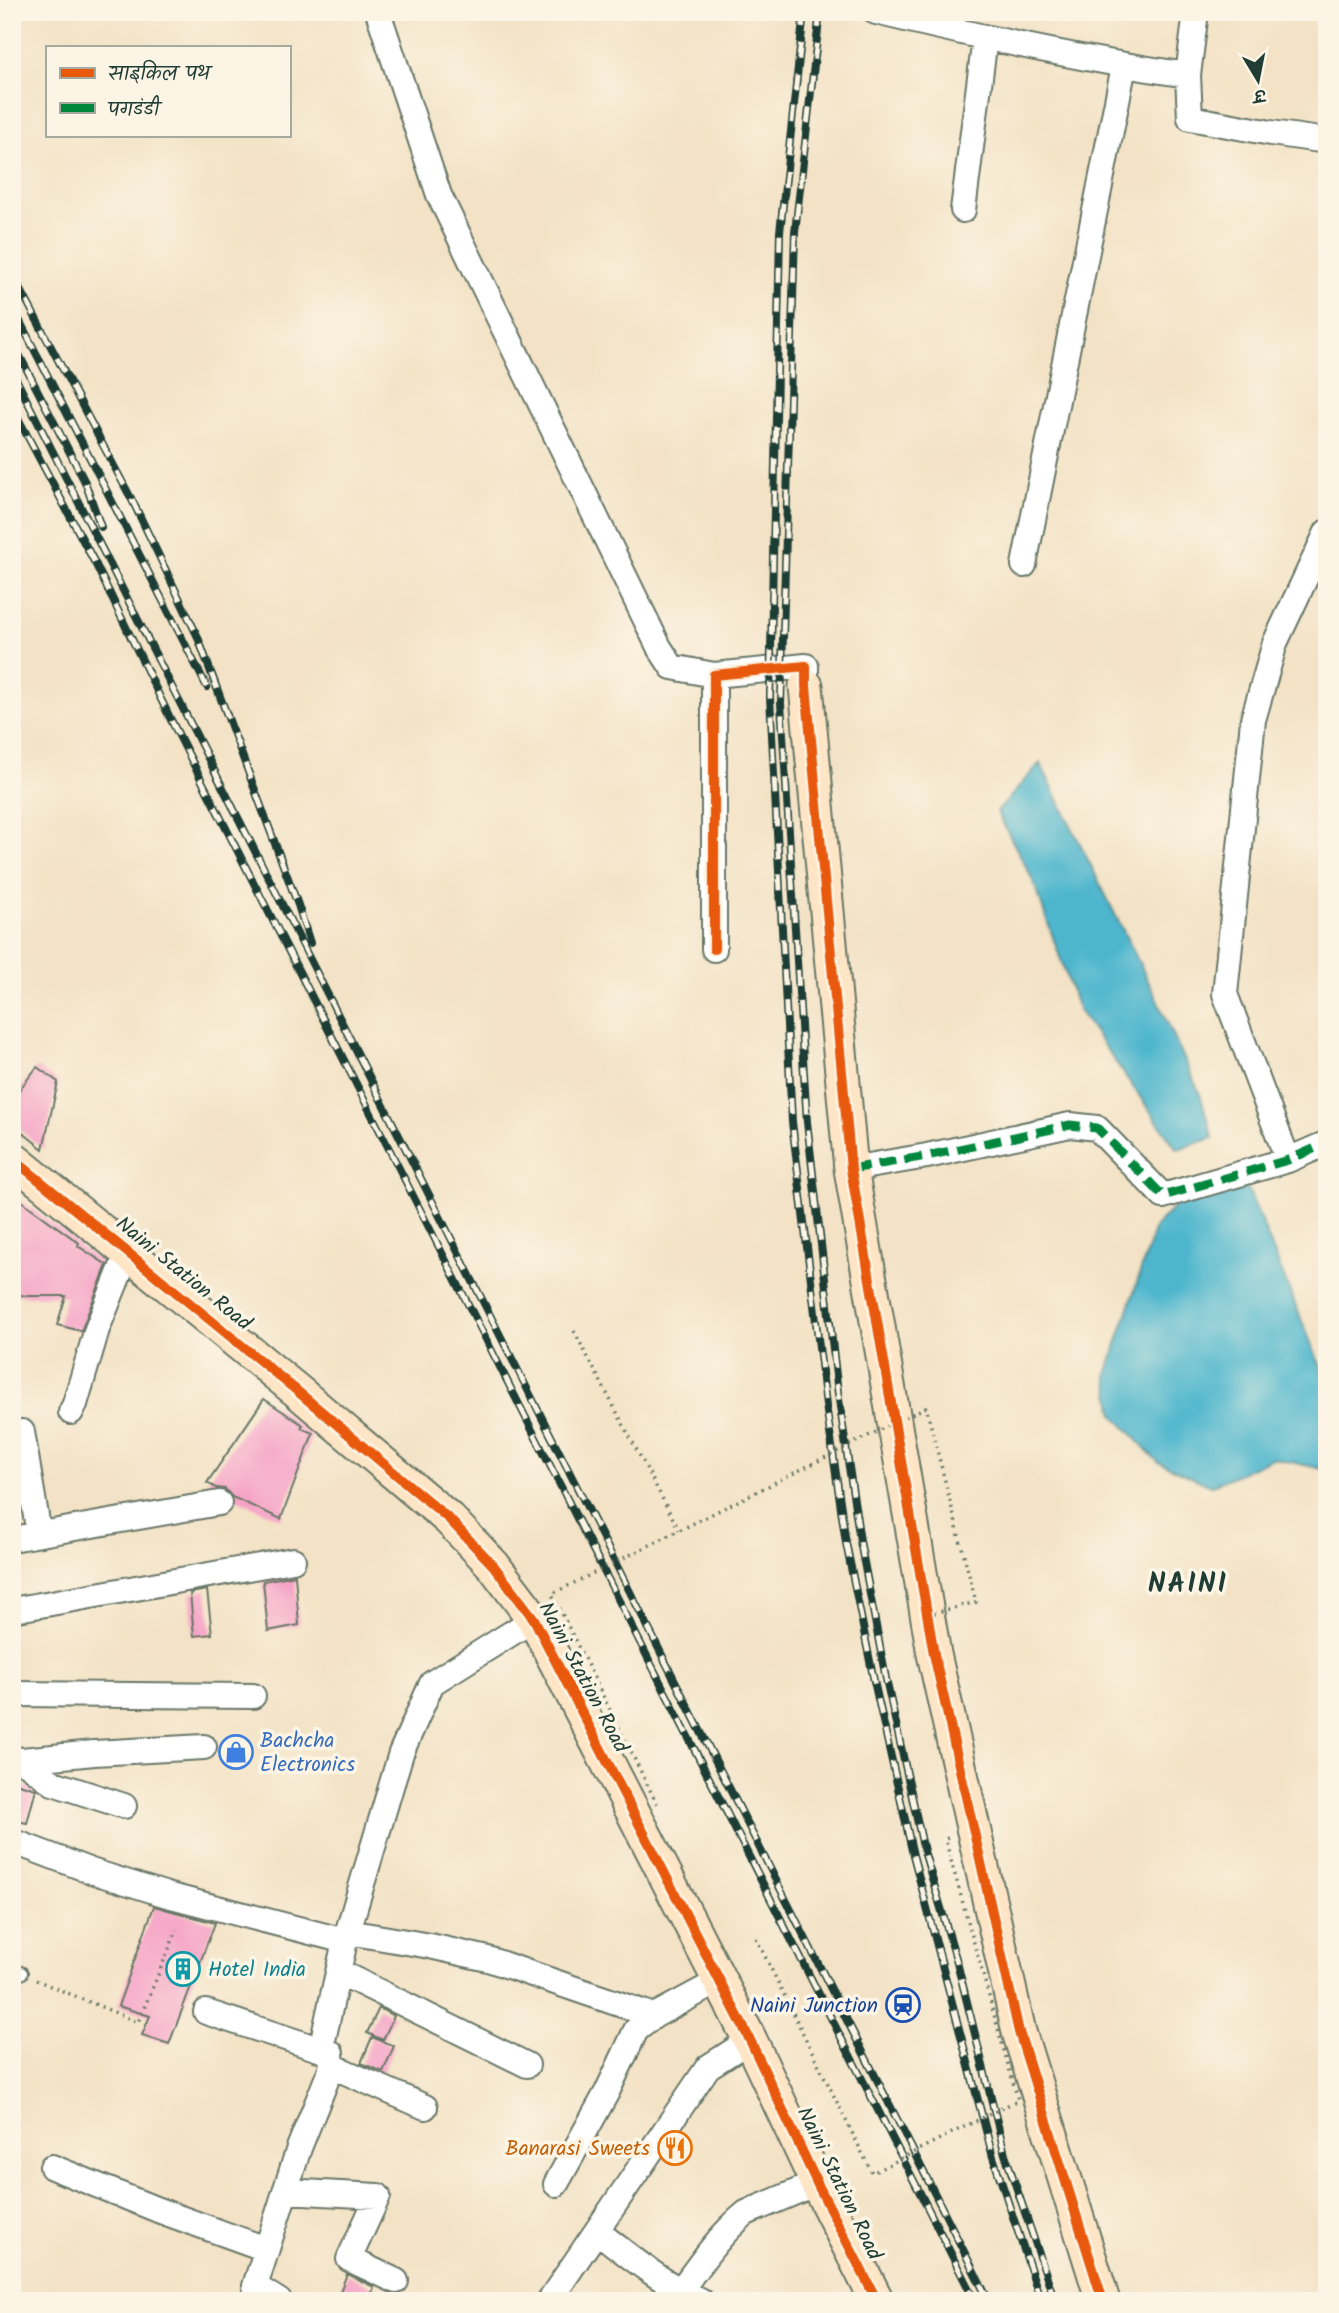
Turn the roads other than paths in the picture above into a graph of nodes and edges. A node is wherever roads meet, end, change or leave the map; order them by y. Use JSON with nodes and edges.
{"nodes":[{"id":1,"x":378,"y":12,"type":"edge"},
{"id":2,"x":876,"y":12,"type":"edge"},
{"id":3,"x":1196,"y":12,"type":"edge"},
{"id":4,"x":985,"y":38,"type":"junction"},
{"id":5,"x":1124,"y":66,"type":"junction"},
{"id":6,"x":1188,"y":75,"type":"junction"},
{"id":7,"x":1327,"y":141,"type":"edge"},
{"id":8,"x":963,"y":210,"type":"dead end"},
{"id":9,"x":1327,"y":532,"type":"edge"},
{"id":10,"x":1024,"y":565,"type":"dead end"},
{"id":11,"x":713,"y":675,"type":"junction"},
{"id":12,"x":806,"y":686,"type":"joint"},
{"id":13,"x":714,"y":949,"type":"dead end"},
{"id":14,"x":1327,"y":1143,"type":"edge"},
{"id":15,"x":12,"y":1158,"type":"edge"},
{"id":16,"x":1288,"y":1160,"type":"junction"},
{"id":17,"x":851,"y":1169,"type":"junction"},
{"id":18,"x":128,"y":1252,"type":"junction"},
{"id":19,"x":71,"y":1412,"type":"dead end"},
{"id":20,"x":22,"y":1432,"type":"dead end"},
{"id":21,"x":219,"y":1503,"type":"dead end"},
{"id":22,"x":39,"y":1534,"type":"junction"},
{"id":23,"x":12,"y":1539,"type":"edge"},
{"id":24,"x":293,"y":1560,"type":"dead end"},
{"id":25,"x":12,"y":1609,"type":"edge"},
{"id":26,"x":534,"y":1619,"type":"junction"},
{"id":27,"x":12,"y":1695,"type":"edge"},
{"id":28,"x":253,"y":1696,"type":"dead end"},
{"id":29,"x":204,"y":1747,"type":"dead end"},
{"id":30,"x":17,"y":1760,"type":"edge"},
{"id":31,"x":124,"y":1806,"type":"dead end"},
{"id":32,"x":12,"y":1841,"type":"edge"},
{"id":33,"x":346,"y":1937,"type":"junction"},
{"id":34,"x":339,"y":1972,"type":"junction"},
{"id":35,"x":719,"y":1980,"type":"junction"},
{"id":36,"x":206,"y":2012,"type":"dead end"},
{"id":37,"x":654,"y":2016,"type":"junction"},
{"id":38,"x":750,"y":2040,"type":"junction"},
{"id":39,"x":326,"y":2057,"type":"junction"},
{"id":40,"x":527,"y":2066,"type":"dead end"},
{"id":41,"x":425,"y":2107,"type":"dead end"},
{"id":42,"x":52,"y":2166,"type":"dead end"},
{"id":43,"x":817,"y":2183,"type":"junction"},
{"id":44,"x":556,"y":2184,"type":"dead end"},
{"id":45,"x":285,"y":2191,"type":"junction"},
{"id":46,"x":597,"y":2231,"type":"junction"},
{"id":47,"x":266,"y":2249,"type":"junction"},
{"id":48,"x":858,"y":2267,"type":"junction"},
{"id":49,"x":396,"y":2281,"type":"dead end"},
{"id":50,"x":690,"y":2296,"type":"edge"},
{"id":51,"x":279,"y":2301,"type":"edge"},
{"id":52,"x":548,"y":2301,"type":"edge"},
{"id":53,"x":857,"y":2301,"type":"edge"},
{"id":54,"x":877,"y":2301,"type":"edge"},
{"id":55,"x":1103,"y":2301,"type":"edge"}],
"edges":[{"from":1,"to":11,"type":"street"},
{"from":2,"to":4,"type":"street"},
{"from":3,"to":6,"type":"street"},
{"from":4,"to":5,"type":"street"},
{"from":4,"to":8,"type":"street"},
{"from":5,"to":6,"type":"street"},
{"from":5,"to":10,"type":"street"},
{"from":6,"to":7,"type":"street"},
{"from":9,"to":16,"type":"street"},
{"from":11,"to":12,"type":"street"},
{"from":11,"to":13,"type":"street"},
{"from":12,"to":17,"type":"street"},
{"from":14,"to":16,"type":"street"},
{"from":15,"to":18,"type":"street","name":"Naini Station Road"},
{"from":16,"to":17,"type":"street"},
{"from":17,"to":55,"type":"street"},
{"from":18,"to":19,"type":"street"},
{"from":18,"to":26,"type":"street","name":"Naini Station Road"},
{"from":20,"to":22,"type":"street"},
{"from":21,"to":22,"type":"street"},
{"from":22,"to":23,"type":"street"},
{"from":24,"to":25,"type":"street"},
{"from":26,"to":33,"type":"street"},
{"from":26,"to":35,"type":"street","name":"Naini Station Road"},
{"from":27,"to":28,"type":"street"},
{"from":29,"to":30,"type":"street"},
{"from":30,"to":31,"type":"street"},
{"from":32,"to":33,"type":"street"},
{"from":33,"to":34,"type":"street"},
{"from":33,"to":37,"type":"street"},
{"from":34,"to":39,"type":"street"},
{"from":34,"to":40,"type":"street"},
{"from":35,"to":37,"type":"street"},
{"from":35,"to":38,"type":"street","name":"Naini Station Road"},
{"from":36,"to":39,"type":"street"},
{"from":37,"to":44,"type":"street"},
{"from":38,"to":43,"type":"street","name":"Naini Station Road"},
{"from":38,"to":46,"type":"street"},
{"from":39,"to":41,"type":"street"},
{"from":39,"to":45,"type":"street"},
{"from":42,"to":47,"type":"street"},
{"from":43,"to":48,"type":"street","name":"Naini Station Road"},
{"from":43,"to":50,"type":"street"},
{"from":45,"to":47,"type":"street"},
{"from":45,"to":49,"type":"street"},
{"from":46,"to":50,"type":"street"},
{"from":46,"to":52,"type":"street"},
{"from":47,"to":51,"type":"street"},
{"from":48,"to":53,"type":"street"},
{"from":48,"to":54,"type":"street","name":"Naini Station Road"}]}
